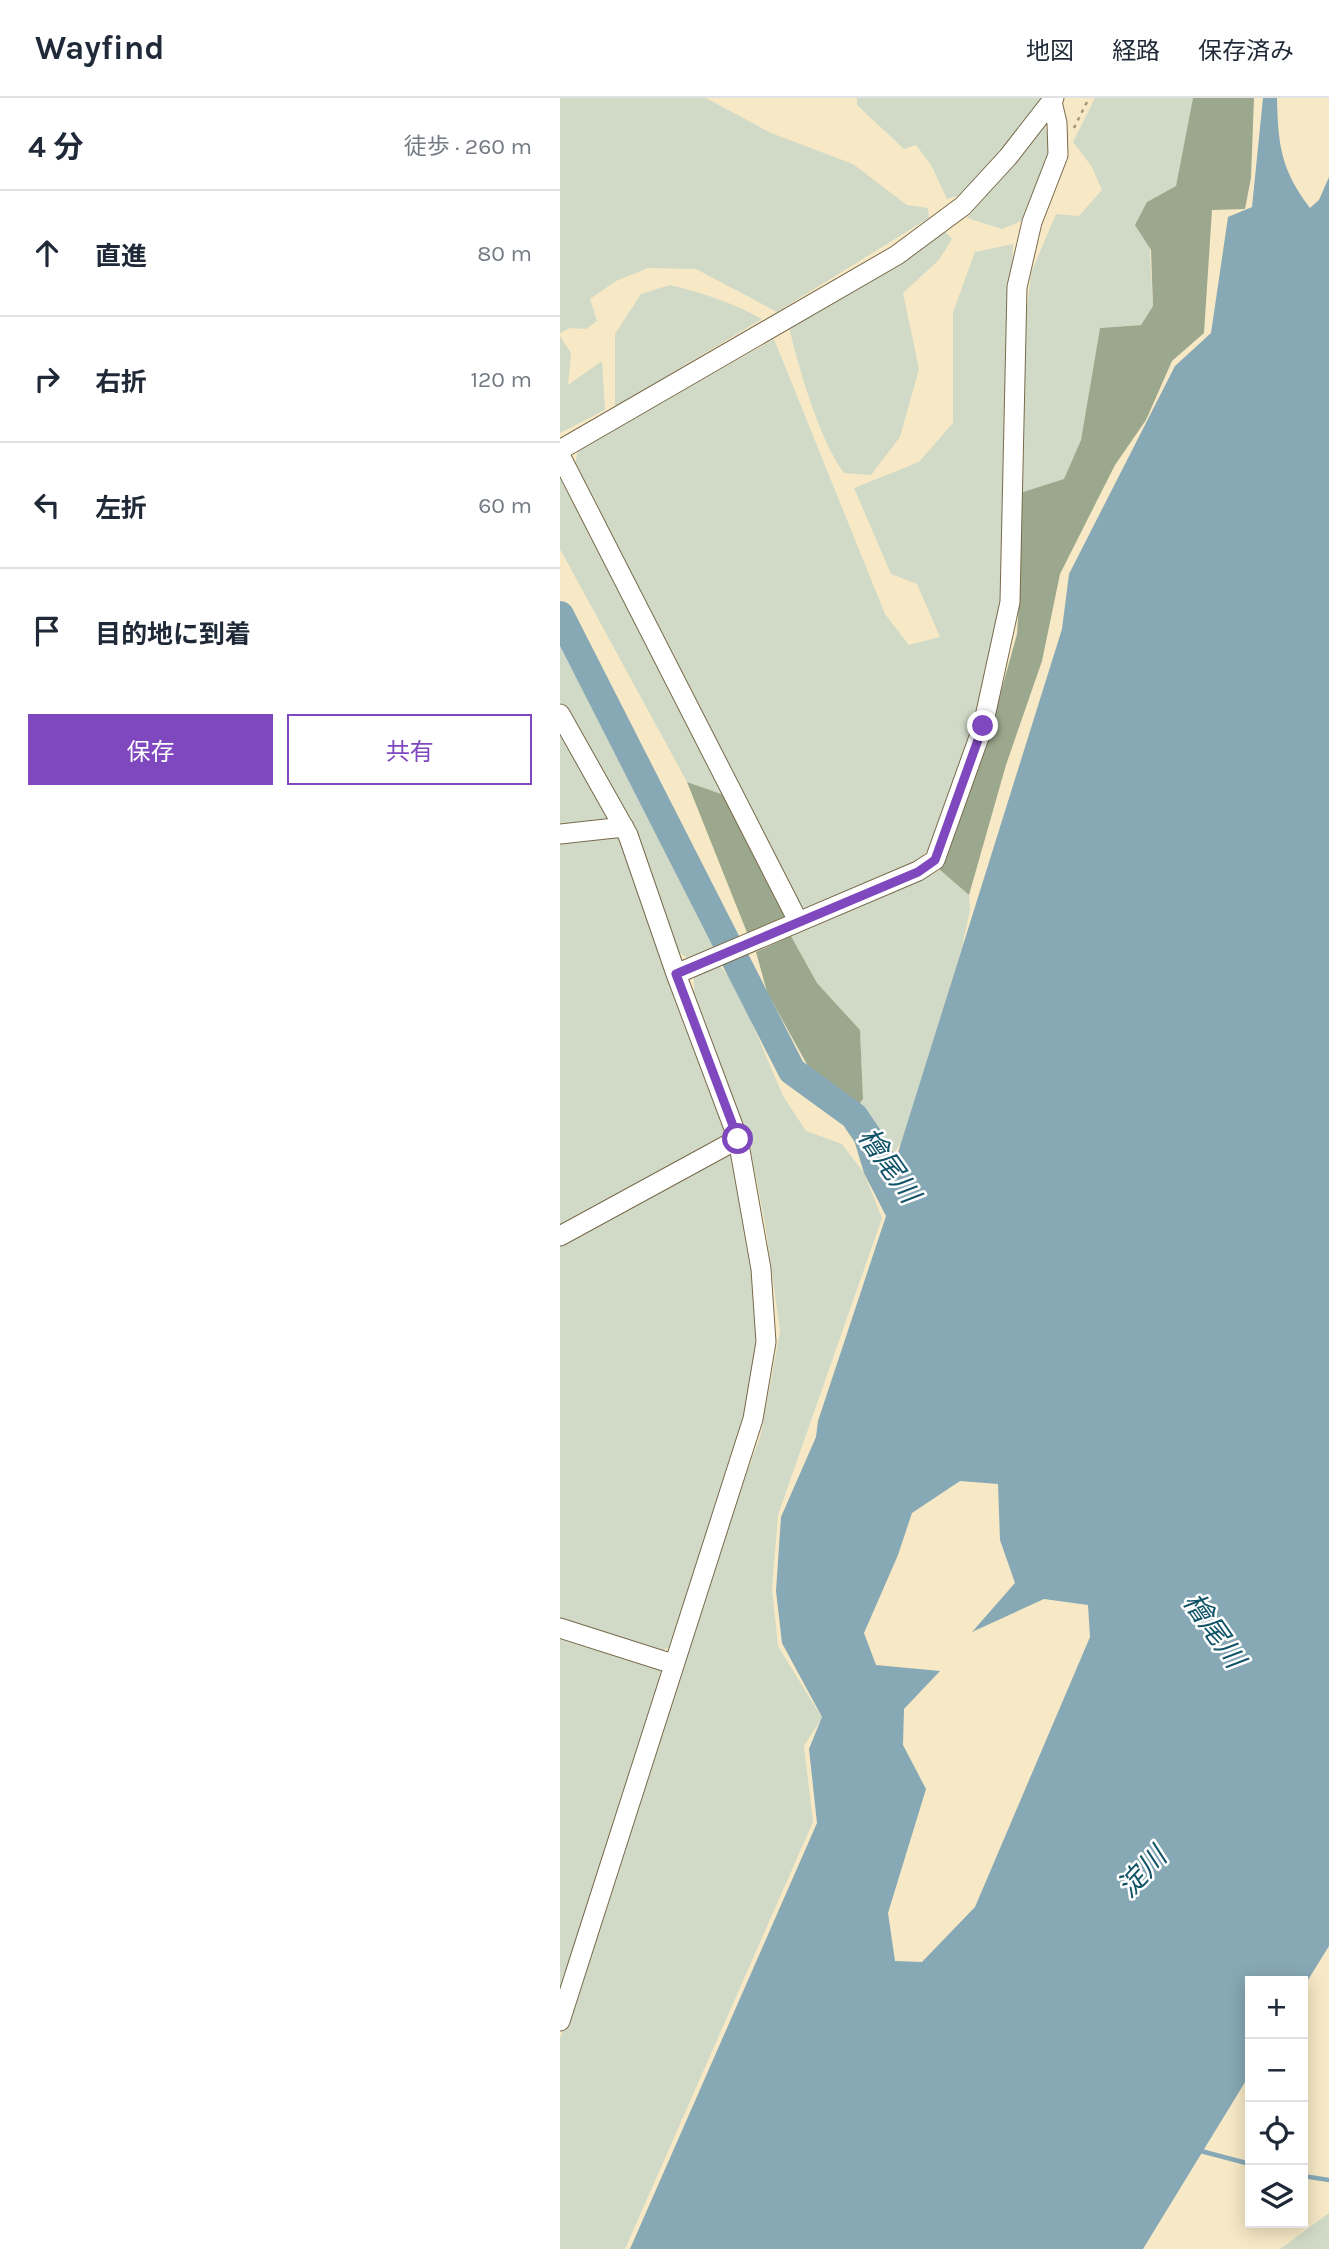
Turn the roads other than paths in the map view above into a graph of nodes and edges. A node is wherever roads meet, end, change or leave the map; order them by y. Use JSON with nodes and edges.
{"nodes":[{"id":1,"x":1053,"y":100,"type":"edge"},
{"id":2,"x":560,"y":453,"type":"edge"},
{"id":3,"x":560,"y":714,"type":"edge"},
{"id":4,"x":624,"y":827,"type":"junction"},
{"id":5,"x":560,"y":834,"type":"edge"},
{"id":6,"x":798,"y":921,"type":"junction"},
{"id":7,"x":683,"y":970,"type":"junction"},
{"id":8,"x":738,"y":1139,"type":"junction"},
{"id":9,"x":560,"y":1236,"type":"edge"},
{"id":10,"x":560,"y":1628,"type":"edge"},
{"id":11,"x":673,"y":1664,"type":"junction"},
{"id":12,"x":560,"y":2021,"type":"edge"}],
"edges":[{"from":1,"to":2,"type":"street"},
{"from":1,"to":6,"type":"street"},
{"from":2,"to":6,"type":"street"},
{"from":3,"to":4,"type":"street"},
{"from":4,"to":5,"type":"street"},
{"from":4,"to":7,"type":"street"},
{"from":6,"to":7,"type":"street"},
{"from":7,"to":8,"type":"street"},
{"from":8,"to":9,"type":"street"},
{"from":8,"to":11,"type":"street"},
{"from":10,"to":11,"type":"street"},
{"from":11,"to":12,"type":"street"}]}
